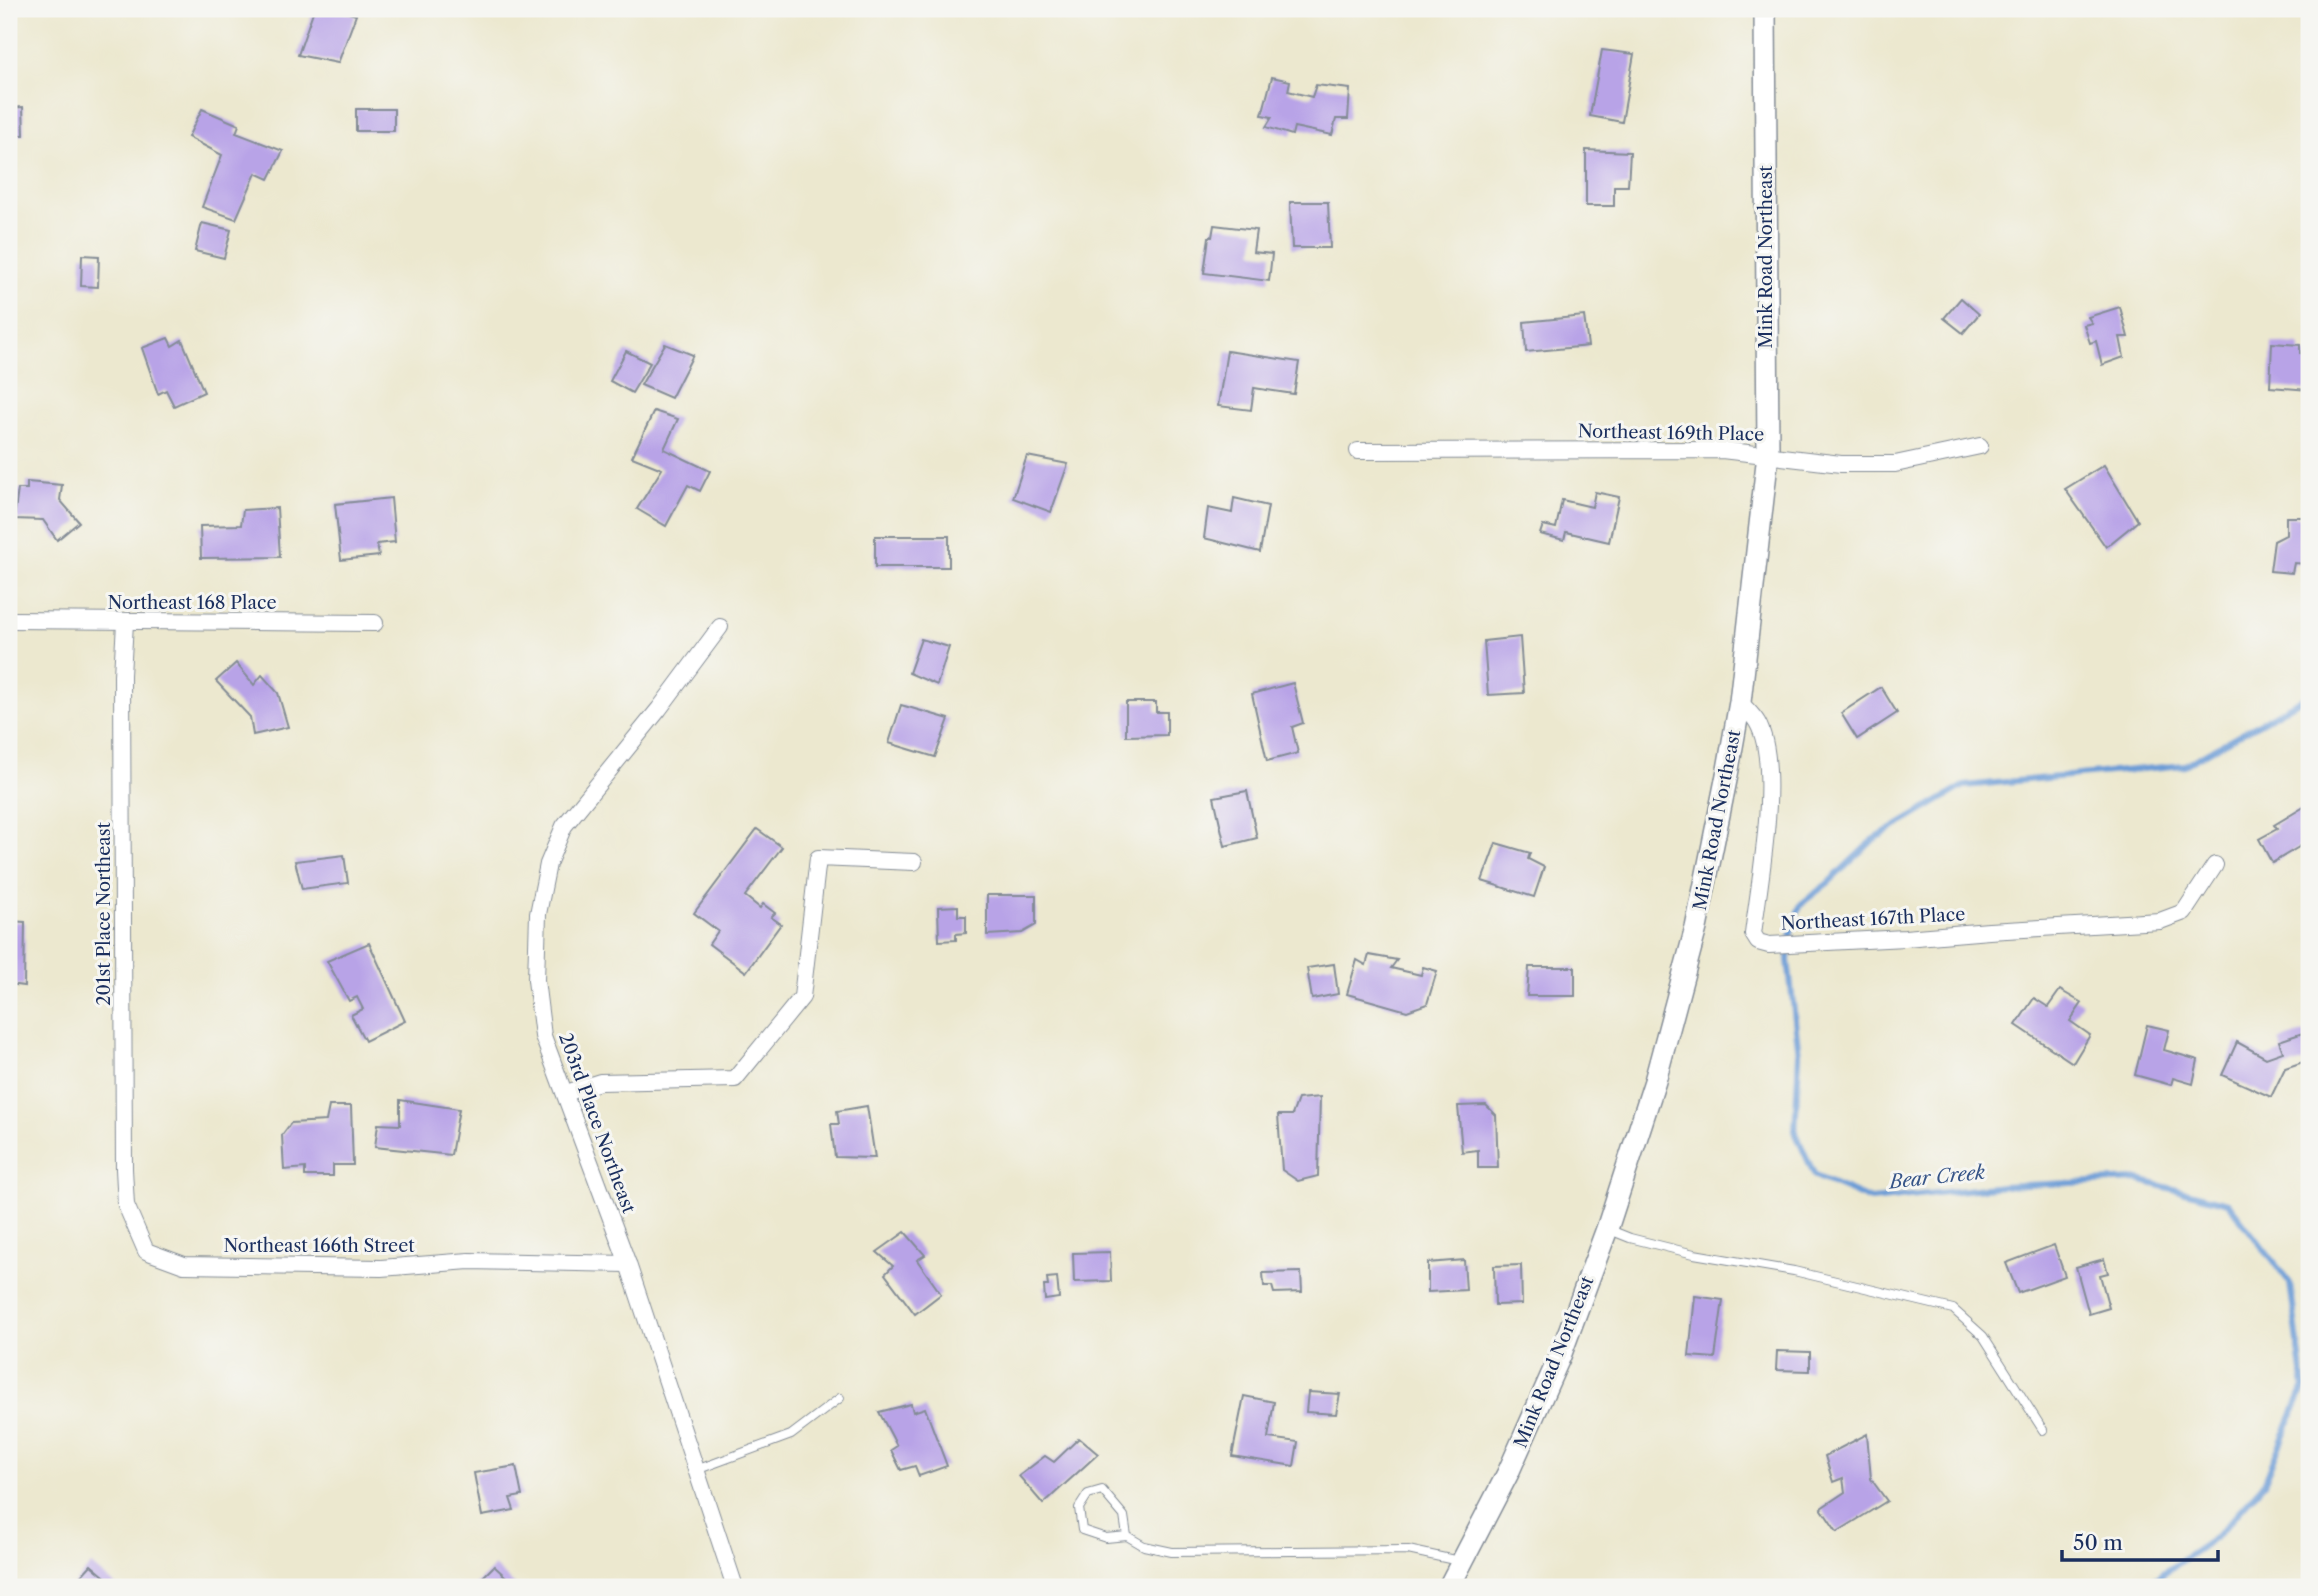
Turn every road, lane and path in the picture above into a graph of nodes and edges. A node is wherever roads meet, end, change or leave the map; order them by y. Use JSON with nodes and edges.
{"nodes":[{"id":1,"x":1765,"y":9,"type":"edge"},
{"id":2,"x":1980,"y":446,"type":"dead end"},
{"id":3,"x":1358,"y":450,"type":"dead end"},
{"id":4,"x":1768,"y":454,"type":"junction"},
{"id":5,"x":9,"y":620,"type":"edge"},
{"id":6,"x":125,"y":623,"type":"junction"},
{"id":7,"x":375,"y":623,"type":"dead end"},
{"id":8,"x":720,"y":627,"type":"dead end"},
{"id":9,"x":1740,"y":702,"type":"junction"},
{"id":10,"x":914,"y":862,"type":"dead end"},
{"id":11,"x":2215,"y":865,"type":"dead end"},
{"id":12,"x":566,"y":1093,"type":"junction"},
{"id":13,"x":126,"y":1205,"type":"joint"},
{"id":14,"x":1607,"y":1229,"type":"junction"},
{"id":15,"x":628,"y":1264,"type":"junction"},
{"id":16,"x":840,"y":1398,"type":"dead end"},
{"id":17,"x":2043,"y":1430,"type":"dead end"},
{"id":18,"x":696,"y":1470,"type":"junction"},
{"id":19,"x":1128,"y":1536,"type":"junction"},
{"id":20,"x":1463,"y":1562,"type":"junction"},
{"id":21,"x":735,"y":1587,"type":"edge"},
{"id":22,"x":1449,"y":1587,"type":"edge"}],
"edges":[{"from":1,"to":4,"type":"street","name":"Mink Road Northeast"},
{"from":2,"to":4,"type":"street","name":"Northeast 169th Place"},
{"from":3,"to":4,"type":"street","name":"Northeast 169th Place"},
{"from":4,"to":9,"type":"street","name":"Mink Road Northeast"},
{"from":5,"to":6,"type":"street","name":"Northeast 168 Place"},
{"from":6,"to":7,"type":"street","name":"Northeast 168 Place"},
{"from":6,"to":13,"type":"street","name":"201st Place Northeast"},
{"from":8,"to":12,"type":"street","name":"203rd Place Northeast"},
{"from":9,"to":11,"type":"street","name":"Northeast 167th Place"},
{"from":9,"to":14,"type":"street","name":"Mink Road Northeast"},
{"from":10,"to":12,"type":"street"},
{"from":12,"to":15,"type":"street","name":"203rd Place Northeast"},
{"from":13,"to":15,"type":"street","name":"Northeast 166th Street"},
{"from":14,"to":17,"type":"lane"},
{"from":14,"to":20,"type":"street","name":"Mink Road Northeast"},
{"from":15,"to":18,"type":"street","name":"203rd Place Northeast"},
{"from":16,"to":18,"type":"lane"},
{"from":18,"to":21,"type":"street","name":"203rd Place Northeast"},
{"from":19,"to":19,"type":"lane"},
{"from":19,"to":20,"type":"lane"},
{"from":20,"to":22,"type":"street","name":"Mink Road Northeast"}]}
